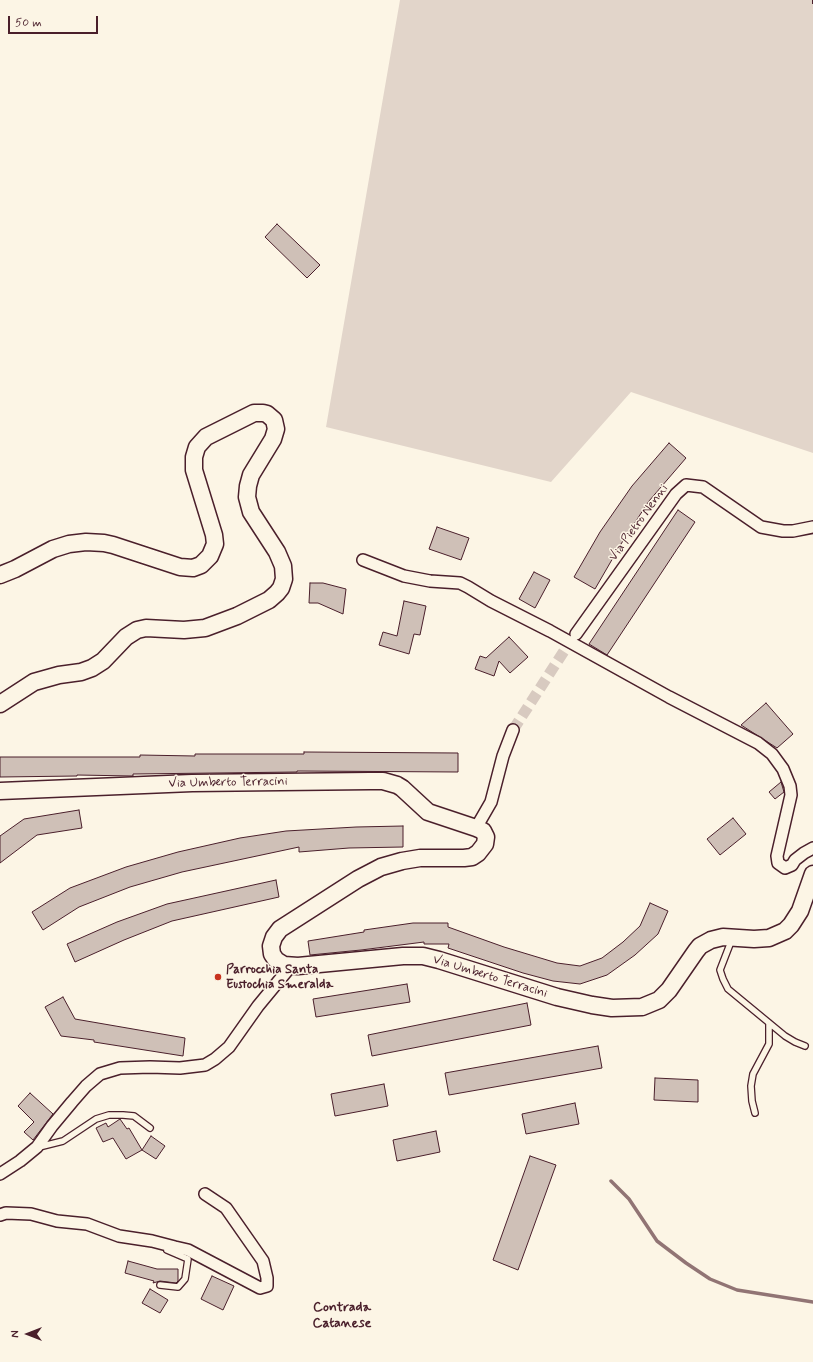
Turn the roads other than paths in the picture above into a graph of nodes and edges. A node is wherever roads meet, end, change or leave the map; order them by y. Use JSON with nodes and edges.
{"nodes":[{"id":1,"x":813,"y":528,"type":"edge"},
{"id":2,"x":363,"y":560,"type":"dead end"},
{"id":3,"x":0,"y":575,"type":"edge"},
{"id":4,"x":576,"y":634,"type":"tunnel mouth"},
{"id":5,"x":0,"y":704,"type":"edge"},
{"id":6,"x":513,"y":730,"type":"tunnel mouth"},
{"id":7,"x":0,"y":791,"type":"edge"},
{"id":8,"x":476,"y":828,"type":"junction"},
{"id":9,"x":813,"y":848,"type":"edge"},
{"id":10,"x":813,"y":874,"type":"edge"},
{"id":11,"x":733,"y":937,"type":"junction"},
{"id":12,"x":291,"y":966,"type":"junction"},
{"id":13,"x":769,"y":1022,"type":"junction"},
{"id":14,"x":805,"y":1046,"type":"dead end"},
{"id":15,"x":755,"y":1113,"type":"dead end"},
{"id":16,"x":150,"y":1128,"type":"dead end"},
{"id":17,"x":37,"y":1147,"type":"junction"},
{"id":18,"x":0,"y":1174,"type":"edge"},
{"id":19,"x":205,"y":1194,"type":"dead end"},
{"id":20,"x":0,"y":1215,"type":"edge"},
{"id":21,"x":152,"y":1241,"type":"junction"},
{"id":22,"x":160,"y":1285,"type":"dead end"}],
"edges":[{"from":1,"to":4,"type":"street","name":"Via Pietro Nenni"},
{"from":2,"to":9,"type":"street"},
{"from":3,"to":5,"type":"street"},
{"from":6,"to":8,"type":"street"},
{"from":7,"to":8,"type":"street","name":"Via Umberto Terracini"},
{"from":8,"to":12,"type":"street","name":"Via Umberto Terracini"},
{"from":10,"to":11,"type":"street","name":"Via Umberto Terracini"},
{"from":11,"to":12,"type":"street","name":"Via Umberto Terracini"},
{"from":11,"to":13,"type":"lane"},
{"from":12,"to":17,"type":"street"},
{"from":13,"to":14,"type":"lane"},
{"from":13,"to":15,"type":"lane"},
{"from":16,"to":17,"type":"lane"},
{"from":17,"to":18,"type":"street"},
{"from":19,"to":21,"type":"street"},
{"from":20,"to":21,"type":"street"},
{"from":21,"to":22,"type":"lane"}]}
